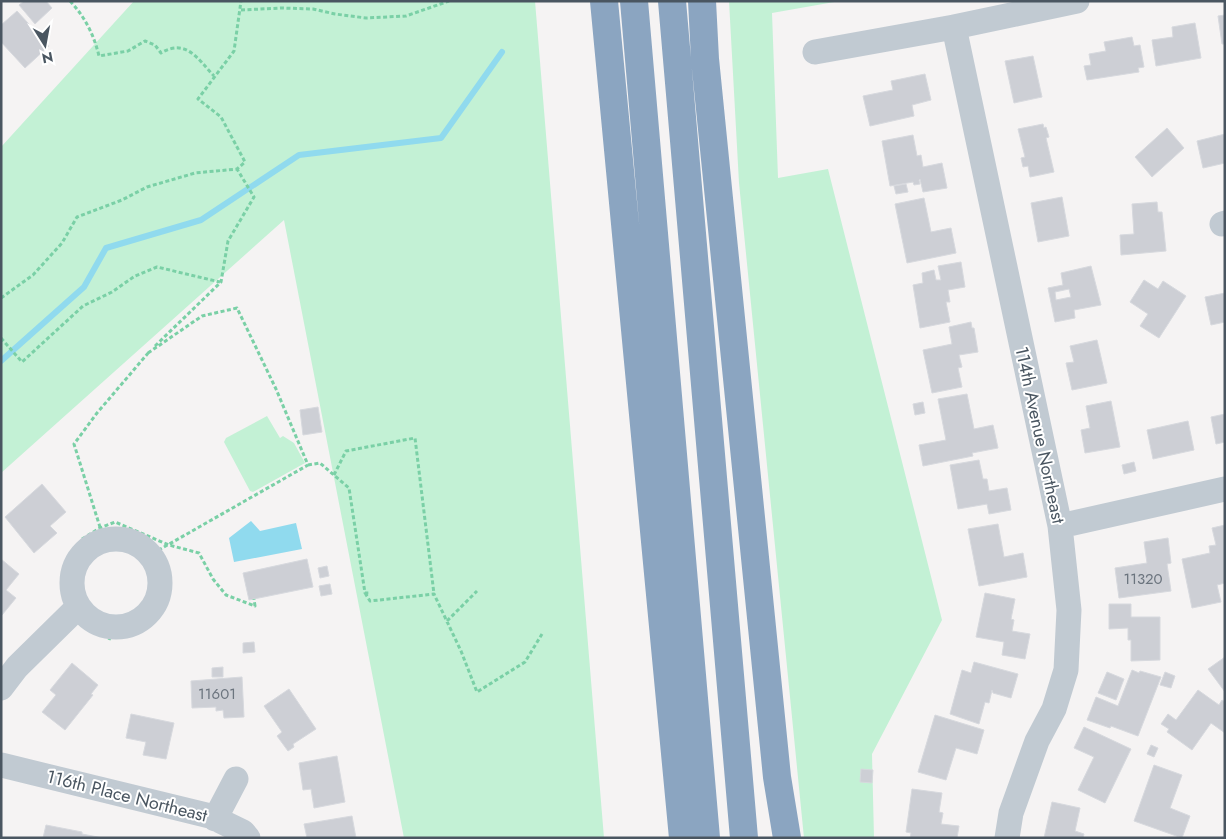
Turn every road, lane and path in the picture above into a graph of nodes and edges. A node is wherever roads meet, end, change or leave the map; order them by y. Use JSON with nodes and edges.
{"nodes":[{"id":1,"x":70,"y":1,"type":"edge"},
{"id":2,"x":241,"y":1,"type":"edge"},
{"id":3,"x":448,"y":1,"type":"edge"},
{"id":4,"x":604,"y":1,"type":"edge"},
{"id":5,"x":634,"y":1,"type":"edge"},
{"id":6,"x":672,"y":1,"type":"edge"},
{"id":7,"x":702,"y":1,"type":"edge"},
{"id":8,"x":1077,"y":1,"type":"edge"},
{"id":9,"x":240,"y":10,"type":"junction"},
{"id":10,"x":954,"y":27,"type":"junction"},
{"id":11,"x":815,"y":52,"type":"dead end"},
{"id":12,"x":214,"y":76,"type":"junction"},
{"id":13,"x":237,"y":169,"type":"junction"},
{"id":14,"x":221,"y":282,"type":"junction"},
{"id":15,"x":1,"y":298,"type":"edge"},
{"id":16,"x":1,"y":338,"type":"edge"},
{"id":17,"x":148,"y":352,"type":"junction"},
{"id":18,"x":308,"y":465,"type":"junction"},
{"id":19,"x":334,"y":475,"type":"junction"},
{"id":20,"x":1225,"y":489,"type":"edge"},
{"id":21,"x":1060,"y":526,"type":"junction"},
{"id":22,"x":95,"y":536,"type":"junction"},
{"id":23,"x":160,"y":550,"type":"junction"},
{"id":24,"x":477,"y":591,"type":"dead end"},
{"id":25,"x":434,"y":594,"type":"junction"},
{"id":26,"x":254,"y":599,"type":"dead end"},
{"id":27,"x":78,"y":607,"type":"junction"},
{"id":28,"x":447,"y":621,"type":"junction"},
{"id":29,"x":542,"y":634,"type":"dead end"},
{"id":30,"x":1,"y":688,"type":"edge"},
{"id":31,"x":1,"y":765,"type":"edge"},
{"id":32,"x":777,"y":777,"type":"junction"},
{"id":33,"x":236,"y":778,"type":"dead end"},
{"id":34,"x":215,"y":819,"type":"junction"},
{"id":35,"x":248,"y":838,"type":"edge"},
{"id":36,"x":683,"y":838,"type":"edge"},
{"id":37,"x":706,"y":838,"type":"edge"},
{"id":38,"x":744,"y":838,"type":"edge"},
{"id":39,"x":780,"y":838,"type":"edge"},
{"id":40,"x":787,"y":838,"type":"edge"},
{"id":41,"x":1007,"y":838,"type":"edge"}],
"edges":[{"from":1,"to":12,"type":"path"},
{"from":2,"to":9,"type":"path"},
{"from":3,"to":9,"type":"path"},
{"from":4,"to":36,"type":"highway"},
{"from":5,"to":37,"type":"highway"},
{"from":6,"to":38,"type":"highway"},
{"from":7,"to":32,"type":"highway"},
{"from":8,"to":10,"type":"street"},
{"from":9,"to":12,"type":"path"},
{"from":10,"to":11,"type":"street"},
{"from":10,"to":21,"type":"street","name":"114th Avenue Northeast"},
{"from":12,"to":13,"type":"path"},
{"from":13,"to":14,"type":"path"},
{"from":13,"to":15,"type":"path"},
{"from":14,"to":16,"type":"path"},
{"from":14,"to":17,"type":"path"},
{"from":17,"to":18,"type":"path"},
{"from":17,"to":22,"type":"path"},
{"from":18,"to":19,"type":"path"},
{"from":18,"to":23,"type":"path"},
{"from":19,"to":25,"type":"path"},
{"from":19,"to":25,"type":"path"},
{"from":20,"to":21,"type":"street"},
{"from":21,"to":41,"type":"street","name":"114th Avenue Northeast"},
{"from":22,"to":23,"type":"street"},
{"from":22,"to":23,"type":"path"},
{"from":22,"to":27,"type":"street"},
{"from":23,"to":26,"type":"path"},
{"from":23,"to":27,"type":"street"},
{"from":24,"to":28,"type":"path"},
{"from":25,"to":28,"type":"path"},
{"from":27,"to":30,"type":"street"},
{"from":28,"to":29,"type":"path"},
{"from":31,"to":34,"type":"street","name":"116th Place Northeast"},
{"from":32,"to":39,"type":"highway"},
{"from":32,"to":40,"type":"highway"},
{"from":33,"to":34,"type":"street"},
{"from":34,"to":35,"type":"street","name":"116th Place Northeast"}]}
